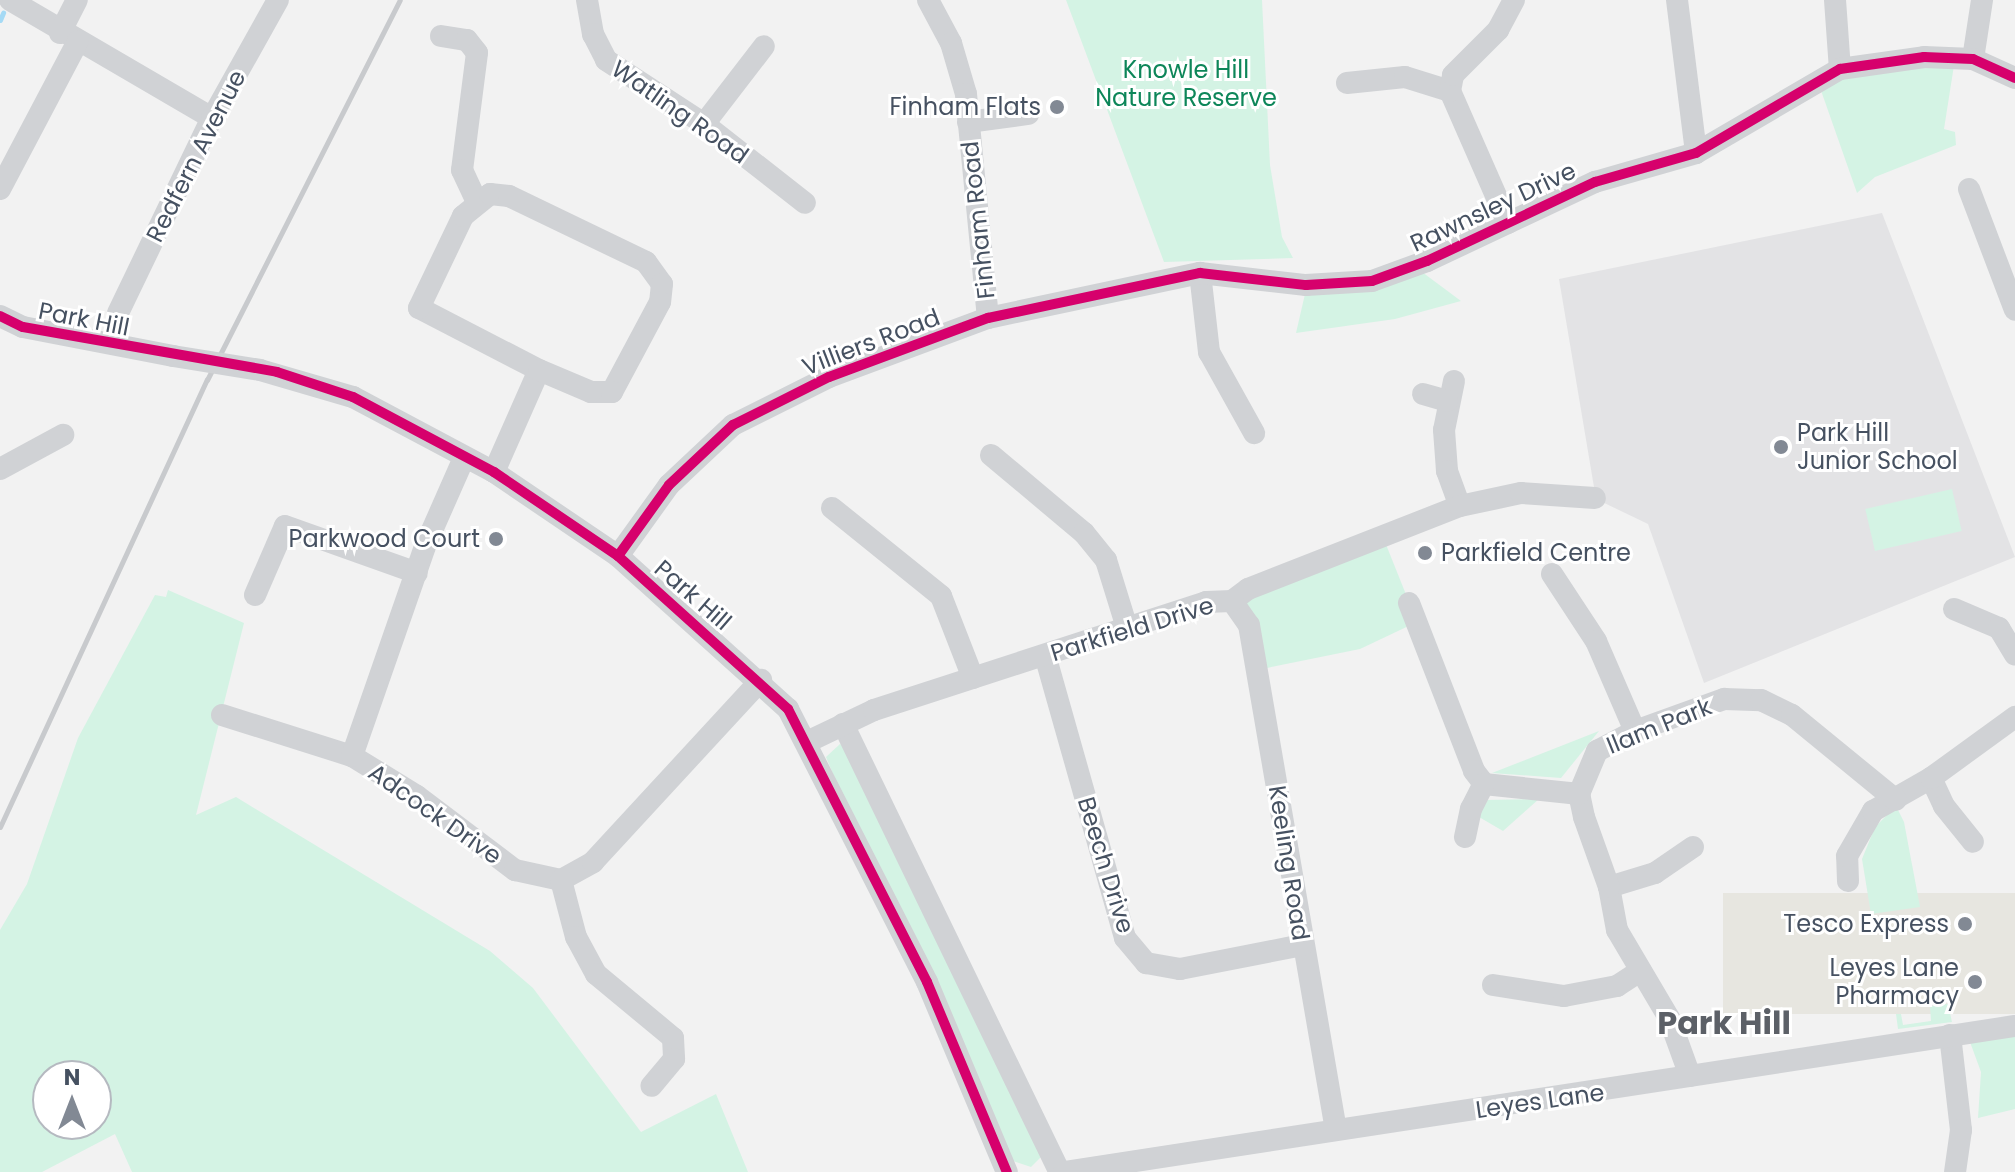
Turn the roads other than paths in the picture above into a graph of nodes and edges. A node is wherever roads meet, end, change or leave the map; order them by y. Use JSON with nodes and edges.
{"nodes":[{"id":1,"x":10,"y":0,"type":"edge"},
{"id":2,"x":77,"y":0,"type":"edge"},
{"id":3,"x":278,"y":0,"type":"edge"},
{"id":4,"x":587,"y":0,"type":"edge"},
{"id":5,"x":928,"y":0,"type":"edge"},
{"id":6,"x":1514,"y":0,"type":"edge"},
{"id":7,"x":1677,"y":0,"type":"edge"},
{"id":8,"x":1835,"y":0,"type":"edge"},
{"id":9,"x":1982,"y":0,"type":"edge"},
{"id":10,"x":441,"y":36,"type":"dead end"},
{"id":11,"x":69,"y":37,"type":"junction"},
{"id":12,"x":764,"y":46,"type":"dead end"},
{"id":13,"x":1973,"y":59,"type":"junction"},
{"id":14,"x":1840,"y":69,"type":"junction"},
{"id":15,"x":2015,"y":78,"type":"edge"},
{"id":16,"x":1347,"y":83,"type":"dead end"},
{"id":17,"x":1450,"y":91,"type":"junction"},
{"id":18,"x":1028,"y":114,"type":"dead end"},
{"id":19,"x":212,"y":118,"type":"junction"},
{"id":20,"x":968,"y":122,"type":"junction"},
{"id":21,"x":704,"y":124,"type":"junction"},
{"id":22,"x":1696,"y":153,"type":"junction"},
{"id":23,"x":0,"y":189,"type":"edge"},
{"id":24,"x":1969,"y":189,"type":"dead end"},
{"id":25,"x":476,"y":200,"type":"junction"},
{"id":26,"x":805,"y":203,"type":"dead end"},
{"id":27,"x":1508,"y":223,"type":"junction"},
{"id":28,"x":1200,"y":273,"type":"junction"},
{"id":29,"x":2015,"y":310,"type":"edge"},
{"id":30,"x":118,"y":313,"type":"dead end"},
{"id":31,"x":0,"y":316,"type":"edge"},
{"id":32,"x":988,"y":318,"type":"junction"},
{"id":33,"x":539,"y":370,"type":"junction"},
{"id":34,"x":1423,"y":394,"type":"dead end"},
{"id":35,"x":1254,"y":433,"type":"dead end"},
{"id":36,"x":63,"y":435,"type":"dead end"},
{"id":37,"x":464,"y":458,"type":"junction"},
{"id":38,"x":1003,"y":458,"type":"dead end"},
{"id":39,"x":0,"y":469,"type":"edge"},
{"id":40,"x":494,"y":472,"type":"junction"},
{"id":41,"x":1595,"y":498,"type":"dead end"},
{"id":42,"x":1460,"y":506,"type":"junction"},
{"id":43,"x":843,"y":508,"type":"dead end"},
{"id":44,"x":618,"y":556,"type":"junction"},
{"id":45,"x":417,"y":573,"type":"junction"},
{"id":46,"x":1564,"y":581,"type":"dead end"},
{"id":47,"x":255,"y":595,"type":"dead end"},
{"id":48,"x":1232,"y":601,"type":"junction"},
{"id":49,"x":1954,"y":609,"type":"dead end"},
{"id":50,"x":1409,"y":618,"type":"dead end"},
{"id":51,"x":1127,"y":628,"type":"junction"},
{"id":52,"x":1045,"y":655,"type":"junction"},
{"id":53,"x":2015,"y":655,"type":"edge"},
{"id":54,"x":973,"y":678,"type":"junction"},
{"id":55,"x":761,"y":680,"type":"junction"},
{"id":56,"x":222,"y":715,"type":"dead end"},
{"id":57,"x":2015,"y":717,"type":"edge"},
{"id":58,"x":843,"y":724,"type":"junction"},
{"id":59,"x":1635,"y":731,"type":"junction"},
{"id":60,"x":807,"y":742,"type":"junction"},
{"id":61,"x":352,"y":756,"type":"junction"},
{"id":62,"x":1931,"y":778,"type":"junction"},
{"id":63,"x":1484,"y":784,"type":"junction"},
{"id":64,"x":1579,"y":794,"type":"junction"},
{"id":65,"x":1896,"y":800,"type":"junction"},
{"id":66,"x":1465,"y":837,"type":"dead end"},
{"id":67,"x":1973,"y":842,"type":"dead end"},
{"id":68,"x":1693,"y":847,"type":"dead end"},
{"id":69,"x":561,"y":880,"type":"junction"},
{"id":70,"x":1848,"y":881,"type":"dead end"},
{"id":71,"x":1609,"y":887,"type":"junction"},
{"id":72,"x":1302,"y":945,"type":"junction"},
{"id":73,"x":1640,"y":971,"type":"junction"},
{"id":74,"x":1493,"y":985,"type":"dead end"},
{"id":75,"x":2015,"y":1026,"type":"edge"},
{"id":76,"x":1950,"y":1035,"type":"junction"},
{"id":77,"x":1690,"y":1076,"type":"junction"},
{"id":78,"x":651,"y":1086,"type":"dead end"},
{"id":79,"x":1336,"y":1130,"type":"junction"},
{"id":80,"x":1007,"y":1172,"type":"edge"},
{"id":81,"x":1062,"y":1172,"type":"edge"},
{"id":82,"x":1955,"y":1172,"type":"edge"}],
"edges":[{"from":1,"to":11,"type":"street"},
{"from":2,"to":11,"type":"street"},
{"from":3,"to":19,"type":"street","name":"Redfern Avenue"},
{"from":4,"to":21,"type":"street","name":"Watling Road"},
{"from":5,"to":20,"type":"street","name":"Finham Road"},
{"from":6,"to":17,"type":"street"},
{"from":7,"to":22,"type":"street"},
{"from":8,"to":14,"type":"street"},
{"from":9,"to":13,"type":"street"},
{"from":10,"to":25,"type":"street"},
{"from":11,"to":19,"type":"street"},
{"from":11,"to":23,"type":"street"},
{"from":12,"to":21,"type":"street"},
{"from":13,"to":14,"type":"street","name":"Rawnsley Drive"},
{"from":13,"to":15,"type":"street","name":"Rawnsley Drive"},
{"from":14,"to":22,"type":"street","name":"Rawnsley Drive"},
{"from":16,"to":17,"type":"street"},
{"from":17,"to":27,"type":"street"},
{"from":18,"to":20,"type":"street","name":"Finham Road"},
{"from":19,"to":30,"type":"street","name":"Redfern Avenue"},
{"from":20,"to":32,"type":"street","name":"Finham Road"},
{"from":21,"to":26,"type":"street","name":"Watling Road"},
{"from":22,"to":27,"type":"street","name":"Rawnsley Drive"},
{"from":24,"to":29,"type":"street"},
{"from":25,"to":33,"type":"street"},
{"from":25,"to":33,"type":"street"},
{"from":27,"to":28,"type":"street","name":"Rawnsley Drive"},
{"from":28,"to":32,"type":"street","name":"Villiers Road"},
{"from":28,"to":35,"type":"street"},
{"from":31,"to":37,"type":"street","name":"Park Hill","bridge":true},
{"from":32,"to":44,"type":"street","name":"Villiers Road"},
{"from":33,"to":40,"type":"street"},
{"from":34,"to":42,"type":"street"},
{"from":36,"to":39,"type":"street"},
{"from":37,"to":40,"type":"street","name":"Park Hill"},
{"from":37,"to":45,"type":"street"},
{"from":38,"to":51,"type":"street"},
{"from":40,"to":44,"type":"street","name":"Park Hill"},
{"from":41,"to":42,"type":"street","name":"Parkfield Drive"},
{"from":42,"to":48,"type":"street","name":"Parkfield Drive"},
{"from":43,"to":54,"type":"street"},
{"from":44,"to":55,"type":"street","name":"Park Hill"},
{"from":45,"to":47,"type":"street"},
{"from":45,"to":61,"type":"street"},
{"from":46,"to":59,"type":"street"},
{"from":48,"to":51,"type":"street","name":"Parkfield Drive"},
{"from":48,"to":72,"type":"street","name":"Keeling Road"},
{"from":49,"to":53,"type":"street"},
{"from":50,"to":63,"type":"street"},
{"from":51,"to":52,"type":"street","name":"Parkfield Drive"},
{"from":52,"to":54,"type":"street","name":"Parkfield Drive"},
{"from":52,"to":72,"type":"street","name":"Beech Drive"},
{"from":54,"to":58,"type":"street","name":"Parkfield Drive"},
{"from":55,"to":60,"type":"street","name":"Park Hill"},
{"from":55,"to":69,"type":"street"},
{"from":56,"to":61,"type":"street","name":"Adcock Drive"},
{"from":57,"to":62,"type":"street"},
{"from":58,"to":60,"type":"street","name":"Parkfield Drive"},
{"from":58,"to":81,"type":"street"},
{"from":59,"to":64,"type":"street","name":"Ilam Park"},
{"from":59,"to":65,"type":"street","name":"Ilam Park"},
{"from":60,"to":80,"type":"street","name":"Park Hill"},
{"from":61,"to":69,"type":"street","name":"Adcock Drive"},
{"from":62,"to":65,"type":"street"},
{"from":62,"to":67,"type":"street"},
{"from":63,"to":64,"type":"street"},
{"from":63,"to":66,"type":"street"},
{"from":64,"to":71,"type":"street"},
{"from":65,"to":70,"type":"street"},
{"from":68,"to":71,"type":"street"},
{"from":69,"to":78,"type":"street"},
{"from":71,"to":73,"type":"street"},
{"from":72,"to":79,"type":"street","name":"Keeling Road"},
{"from":73,"to":74,"type":"street"},
{"from":73,"to":77,"type":"street"},
{"from":75,"to":76,"type":"street","name":"Leyes Lane"},
{"from":76,"to":77,"type":"street","name":"Leyes Lane"},
{"from":76,"to":82,"type":"street"},
{"from":77,"to":79,"type":"street","name":"Leyes Lane"},
{"from":79,"to":81,"type":"street","name":"Leyes Lane"}]}
